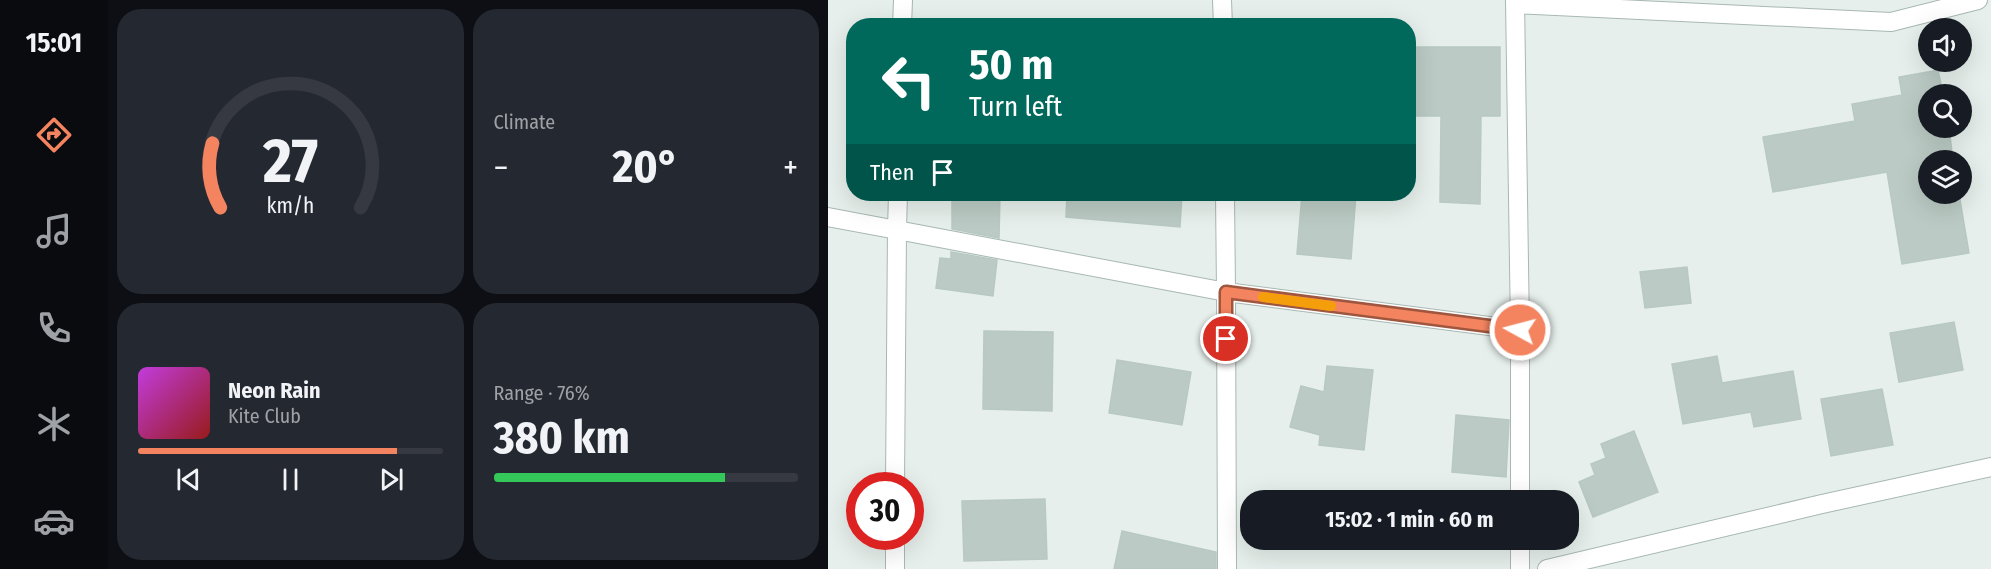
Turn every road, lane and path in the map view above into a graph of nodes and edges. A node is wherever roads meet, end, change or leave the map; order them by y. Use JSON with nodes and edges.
{"nodes":[{"id":1,"x":903,"y":0,"type":"edge"},
{"id":2,"x":1222,"y":0,"type":"edge"},
{"id":3,"x":1978,"y":0,"type":"edge"},
{"id":4,"x":1515,"y":2,"type":"edge"},
{"id":5,"x":902,"y":18,"type":"edge"},
{"id":6,"x":1223,"y":18,"type":"edge"},
{"id":7,"x":898,"y":201,"type":"edge"},
{"id":8,"x":1225,"y":201,"type":"edge"},
{"id":9,"x":828,"y":218,"type":"edge"},
{"id":10,"x":897,"y":230,"type":"junction"},
{"id":11,"x":1226,"y":292,"type":"junction"},
{"id":12,"x":1520,"y":330,"type":"junction"},
{"id":13,"x":1991,"y":467,"type":"edge"},
{"id":14,"x":896,"y":472,"type":"edge"},
{"id":15,"x":1520,"y":490,"type":"edge"},
{"id":16,"x":895,"y":550,"type":"edge"},
{"id":17,"x":1520,"y":550,"type":"edge"},
{"id":18,"x":895,"y":569,"type":"edge"},
{"id":19,"x":1227,"y":569,"type":"edge"},
{"id":20,"x":1520,"y":569,"type":"edge"},
{"id":21,"x":1547,"y":569,"type":"edge"}],
"edges":[{"from":1,"to":5,"type":"street"},
{"from":2,"to":6,"type":"street"},
{"from":3,"to":4,"type":"street"},
{"from":4,"to":12,"type":"street"},
{"from":7,"to":10,"type":"street"},
{"from":8,"to":11,"type":"street"},
{"from":9,"to":10,"type":"street"},
{"from":10,"to":11,"type":"street"},
{"from":10,"to":14,"type":"street"},
{"from":11,"to":12,"type":"street"},
{"from":11,"to":19,"type":"street"},
{"from":12,"to":15,"type":"street"},
{"from":13,"to":21,"type":"street"},
{"from":16,"to":18,"type":"street"},
{"from":17,"to":20,"type":"street"}]}
